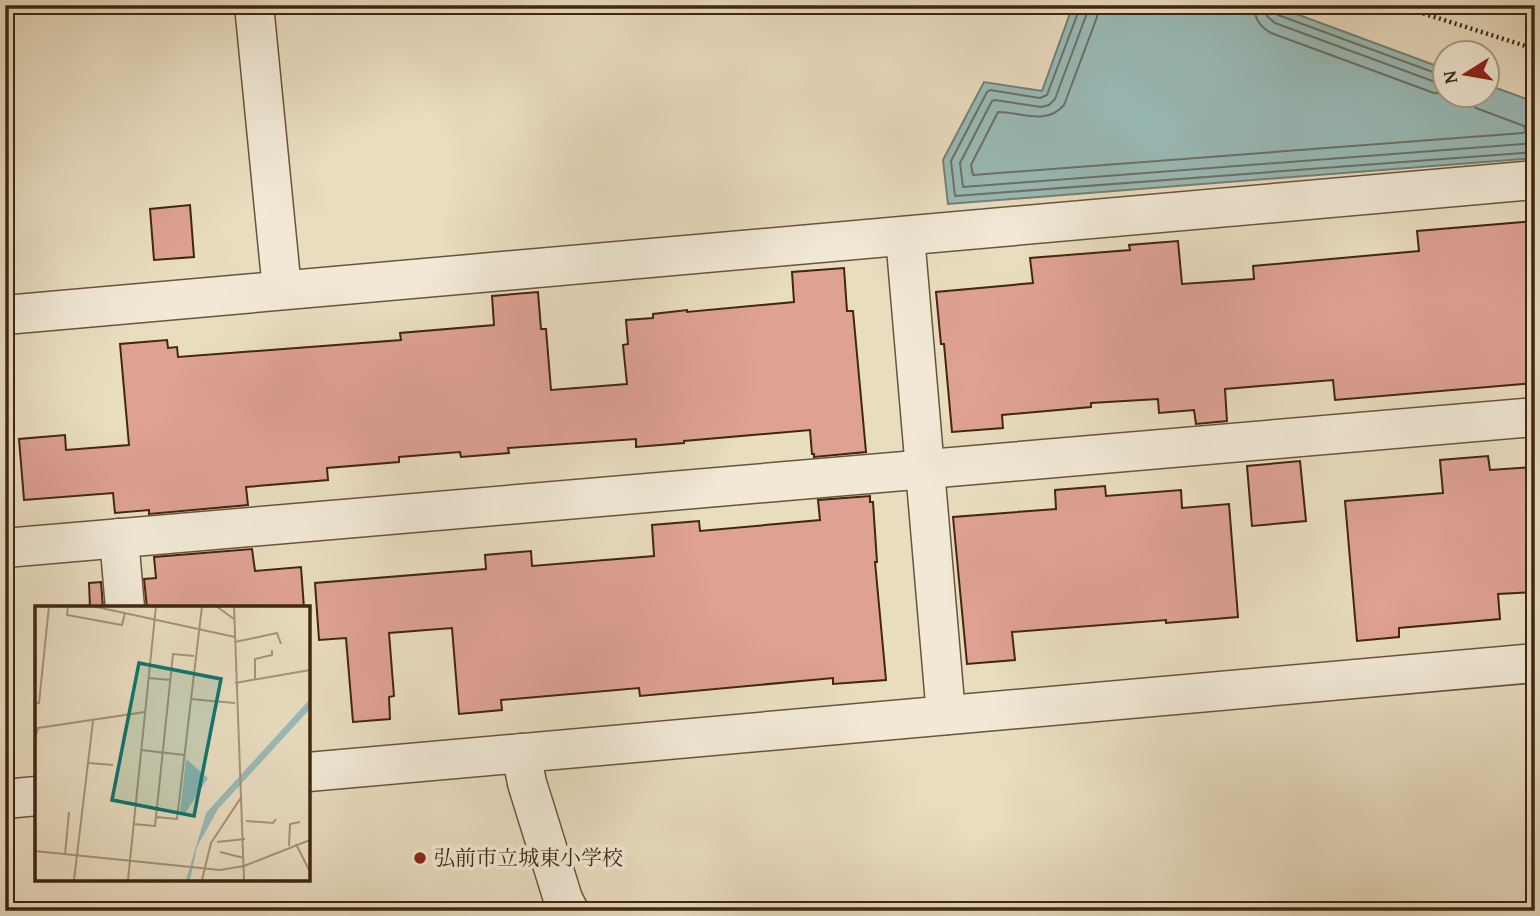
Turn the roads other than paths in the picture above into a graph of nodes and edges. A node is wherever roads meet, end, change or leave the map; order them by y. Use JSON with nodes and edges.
{"nodes":[{"id":1,"x":254,"y":5,"type":"edge"},
{"id":2,"x":1535,"y":180,"type":"edge"},
{"id":3,"x":905,"y":236,"type":"junction"},
{"id":4,"x":282,"y":290,"type":"junction"},
{"id":5,"x":5,"y":315,"type":"edge"},
{"id":6,"x":1535,"y":417,"type":"edge"},
{"id":7,"x":925,"y":469,"type":"junction"},
{"id":8,"x":118,"y":538,"type":"junction"},
{"id":9,"x":5,"y":548,"type":"edge"},
{"id":10,"x":125,"y":606,"type":"edge"},
{"id":11,"x":1535,"y":663,"type":"edge"},
{"id":12,"x":946,"y":715,"type":"junction"},
{"id":13,"x":521,"y":753,"type":"junction"},
{"id":14,"x":310,"y":772,"type":"edge"},
{"id":15,"x":35,"y":796,"type":"edge"},
{"id":16,"x":5,"y":799,"type":"edge"},
{"id":17,"x":569,"y":911,"type":"edge"}],
"edges":[{"from":1,"to":4,"type":"street"},
{"from":2,"to":3,"type":"street"},
{"from":3,"to":4,"type":"street"},
{"from":3,"to":7,"type":"street"},
{"from":4,"to":5,"type":"street"},
{"from":6,"to":7,"type":"street"},
{"from":7,"to":8,"type":"street"},
{"from":7,"to":12,"type":"street"},
{"from":8,"to":9,"type":"street"},
{"from":8,"to":10,"type":"street"},
{"from":11,"to":12,"type":"street"},
{"from":12,"to":13,"type":"street"},
{"from":13,"to":14,"type":"street"},
{"from":13,"to":17,"type":"street"},
{"from":15,"to":16,"type":"street"}]}
